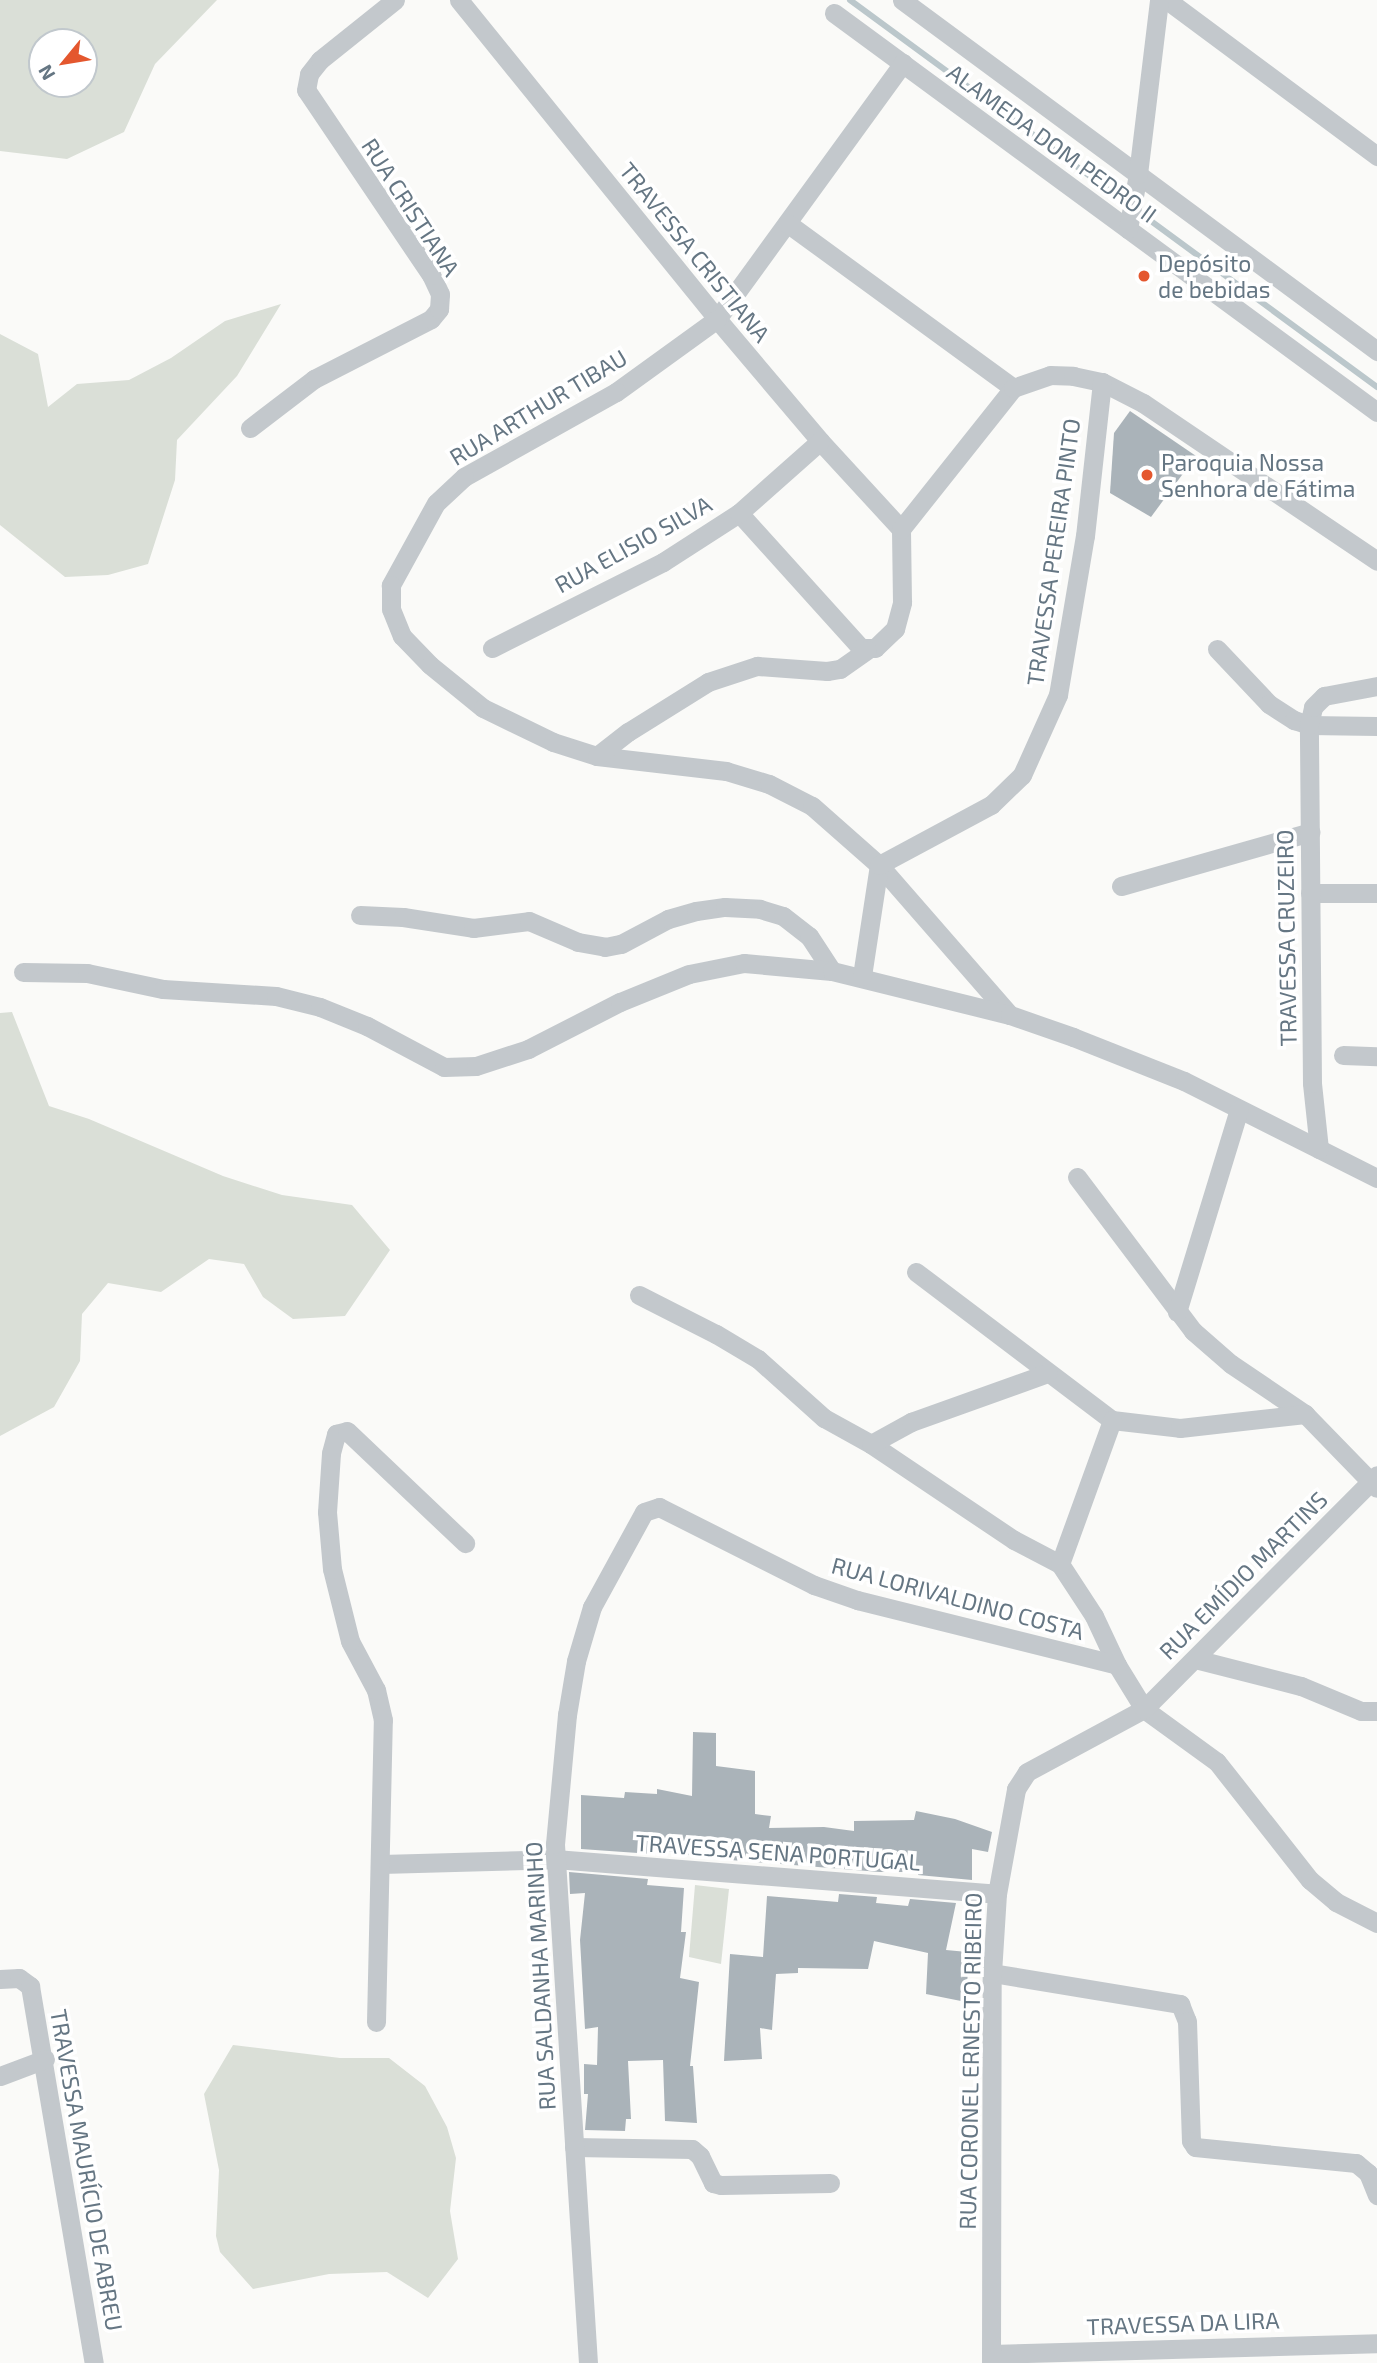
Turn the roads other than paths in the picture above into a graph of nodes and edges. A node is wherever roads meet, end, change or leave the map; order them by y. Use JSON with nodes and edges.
{"nodes":[{"id":1,"x":395,"y":0,"type":"edge"},
{"id":2,"x":459,"y":0,"type":"edge"},
{"id":3,"x":902,"y":0,"type":"edge"},
{"id":4,"x":1159,"y":0,"type":"edge"},
{"id":5,"x":1167,"y":0,"type":"edge"},
{"id":6,"x":834,"y":13,"type":"dead end"},
{"id":7,"x":903,"y":64,"type":"junction"},
{"id":8,"x":1377,"y":156,"type":"edge"},
{"id":9,"x":1137,"y":184,"type":"junction"},
{"id":10,"x":787,"y":223,"type":"junction"},
{"id":11,"x":1129,"y":224,"type":"junction"},
{"id":12,"x":717,"y":319,"type":"junction"},
{"id":13,"x":1376,"y":347,"type":"edge"},
{"id":14,"x":1102,"y":382,"type":"junction"},
{"id":15,"x":1013,"y":388,"type":"junction"},
{"id":16,"x":1377,"y":412,"type":"edge"},
{"id":17,"x":250,"y":428,"type":"dead end"},
{"id":18,"x":820,"y":441,"type":"junction"},
{"id":19,"x":739,"y":513,"type":"junction"},
{"id":20,"x":901,"y":529,"type":"junction"},
{"id":21,"x":1377,"y":561,"type":"edge"},
{"id":22,"x":492,"y":648,"type":"dead end"},
{"id":23,"x":1217,"y":649,"type":"dead end"},
{"id":24,"x":867,"y":650,"type":"junction"},
{"id":25,"x":1377,"y":686,"type":"edge"},
{"id":26,"x":1309,"y":725,"type":"junction"},
{"id":27,"x":1377,"y":726,"type":"edge"},
{"id":28,"x":597,"y":756,"type":"junction"},
{"id":29,"x":1310,"y":832,"type":"junction"},
{"id":30,"x":879,"y":865,"type":"junction"},
{"id":31,"x":1121,"y":886,"type":"dead end"},
{"id":32,"x":1310,"y":893,"type":"junction"},
{"id":33,"x":1377,"y":893,"type":"edge"},
{"id":34,"x":360,"y":915,"type":"dead end"},
{"id":35,"x":832,"y":971,"type":"junction"},
{"id":36,"x":23,"y":972,"type":"dead end"},
{"id":37,"x":862,"y":976,"type":"junction"},
{"id":38,"x":1010,"y":1015,"type":"junction"},
{"id":39,"x":1342,"y":1055,"type":"dead end"},
{"id":40,"x":1377,"y":1056,"type":"edge"},
{"id":41,"x":1239,"y":1109,"type":"junction"},
{"id":42,"x":1319,"y":1149,"type":"junction"},
{"id":43,"x":1077,"y":1177,"type":"dead end"},
{"id":44,"x":1377,"y":1178,"type":"edge"},
{"id":45,"x":916,"y":1272,"type":"dead end"},
{"id":46,"x":639,"y":1295,"type":"dead end"},
{"id":47,"x":1177,"y":1312,"type":"junction"},
{"id":48,"x":1048,"y":1373,"type":"junction"},
{"id":49,"x":1305,"y":1414,"type":"junction"},
{"id":50,"x":1112,"y":1420,"type":"junction"},
{"id":51,"x":870,"y":1444,"type":"junction"},
{"id":52,"x":1375,"y":1481,"type":"edge"},
{"id":53,"x":640,"y":1517,"type":"joint"},
{"id":54,"x":465,"y":1543,"type":"dead end"},
{"id":55,"x":1060,"y":1564,"type":"junction"},
{"id":56,"x":1195,"y":1659,"type":"junction"},
{"id":57,"x":1117,"y":1665,"type":"junction"},
{"id":58,"x":1144,"y":1709,"type":"junction"},
{"id":59,"x":1377,"y":1711,"type":"edge"},
{"id":60,"x":555,"y":1860,"type":"junction"},
{"id":61,"x":381,"y":1864,"type":"junction"},
{"id":62,"x":997,"y":1894,"type":"junction"},
{"id":63,"x":1377,"y":1923,"type":"edge"},
{"id":64,"x":992,"y":1973,"type":"junction"},
{"id":65,"x":0,"y":1979,"type":"edge"},
{"id":66,"x":376,"y":2022,"type":"dead end"},
{"id":67,"x":45,"y":2059,"type":"junction"},
{"id":68,"x":0,"y":2076,"type":"edge"},
{"id":69,"x":574,"y":2147,"type":"junction"},
{"id":70,"x":830,"y":2183,"type":"dead end"},
{"id":71,"x":1377,"y":2195,"type":"edge"},
{"id":72,"x":1377,"y":2343,"type":"edge"},
{"id":73,"x":990,"y":2358,"type":"edge"},
{"id":74,"x":94,"y":2363,"type":"edge"},
{"id":75,"x":588,"y":2363,"type":"edge"}],
"edges":[{"from":1,"to":17,"type":"street","name":"RUA CRISTIANA"},
{"from":2,"to":12,"type":"street","name":"TRAVESSA CRISTIANA"},
{"from":3,"to":9,"type":"street","name":"ALAMEDA DOM PEDRO II"},
{"from":4,"to":9,"type":"street"},
{"from":5,"to":8,"type":"street"},
{"from":6,"to":7,"type":"street","name":"ALAMEDA DOM PEDRO II"},
{"from":7,"to":10,"type":"street","name":"RUA ARTHUR TIBAU"},
{"from":7,"to":11,"type":"street","name":"ALAMEDA DOM PEDRO II"},
{"from":9,"to":11,"type":"street"},
{"from":9,"to":13,"type":"street","name":"ALAMEDA DOM PEDRO II"},
{"from":10,"to":12,"type":"street","name":"RUA ARTHUR TIBAU"},
{"from":10,"to":15,"type":"street"},
{"from":11,"to":16,"type":"street","name":"ALAMEDA DOM PEDRO II"},
{"from":12,"to":18,"type":"street","name":"TRAVESSA CRISTIANA"},
{"from":12,"to":28,"type":"street","name":"RUA ARTHUR TIBAU"},
{"from":14,"to":15,"type":"street"},
{"from":14,"to":21,"type":"street"},
{"from":14,"to":30,"type":"street","name":"TRAVESSA PEREIRA PINTO"},
{"from":15,"to":20,"type":"street"},
{"from":18,"to":19,"type":"street","name":"RUA ELISIO SILVA"},
{"from":18,"to":20,"type":"street","name":"TRAVESSA CRISTIANA"},
{"from":19,"to":22,"type":"street","name":"RUA ELISIO SILVA"},
{"from":19,"to":24,"type":"street"},
{"from":20,"to":24,"type":"street"},
{"from":23,"to":26,"type":"street"},
{"from":24,"to":28,"type":"street"},
{"from":25,"to":26,"type":"street"},
{"from":26,"to":27,"type":"street"},
{"from":26,"to":29,"type":"street","name":"TRAVESSA CRUZEIRO"},
{"from":28,"to":30,"type":"street","name":"RUA ARTHUR TIBAU"},
{"from":29,"to":31,"type":"street"},
{"from":29,"to":32,"type":"street","name":"TRAVESSA CRUZEIRO"},
{"from":30,"to":37,"type":"street"},
{"from":30,"to":38,"type":"street","name":"RUA ARTHUR TIBAU"},
{"from":32,"to":33,"type":"street"},
{"from":32,"to":42,"type":"street","name":"TRAVESSA CRUZEIRO"},
{"from":34,"to":35,"type":"street"},
{"from":35,"to":36,"type":"street"},
{"from":35,"to":37,"type":"street"},
{"from":37,"to":38,"type":"street"},
{"from":38,"to":41,"type":"street"},
{"from":39,"to":40,"type":"street"},
{"from":41,"to":42,"type":"street"},
{"from":41,"to":47,"type":"street"},
{"from":42,"to":44,"type":"street"},
{"from":43,"to":47,"type":"street"},
{"from":45,"to":48,"type":"street"},
{"from":46,"to":51,"type":"street"},
{"from":47,"to":49,"type":"street"},
{"from":48,"to":50,"type":"street"},
{"from":48,"to":51,"type":"street"},
{"from":49,"to":50,"type":"street"},
{"from":49,"to":52,"type":"street"},
{"from":50,"to":55,"type":"street"},
{"from":51,"to":55,"type":"street"},
{"from":52,"to":56,"type":"street","name":"RUA EMÍDIO MARTINS"},
{"from":53,"to":57,"type":"street","name":"RUA LORIVALDINO COSTA"},
{"from":53,"to":60,"type":"street","name":"RUA SALDANHA MARINHO"},
{"from":54,"to":61,"type":"street"},
{"from":55,"to":57,"type":"street"},
{"from":56,"to":58,"type":"street","name":"RUA EMÍDIO MARTINS"},
{"from":56,"to":59,"type":"street"},
{"from":57,"to":58,"type":"street"},
{"from":58,"to":62,"type":"street","name":"RUA CORONEL ERNESTO RIBEIRO"},
{"from":58,"to":63,"type":"street"},
{"from":60,"to":61,"type":"street","name":"TRAVESSA SENA PORTUGAL"},
{"from":60,"to":62,"type":"street","name":"TRAVESSA SENA PORTUGAL"},
{"from":60,"to":69,"type":"street","name":"RUA SALDANHA MARINHO"},
{"from":61,"to":66,"type":"street"},
{"from":62,"to":64,"type":"street","name":"RUA CORONEL ERNESTO RIBEIRO"},
{"from":64,"to":71,"type":"street"},
{"from":64,"to":73,"type":"street","name":"RUA CORONEL ERNESTO RIBEIRO"},
{"from":65,"to":67,"type":"street","name":"TRAVESSA MAURÍCIO DE ABREU"},
{"from":67,"to":68,"type":"street"},
{"from":67,"to":74,"type":"street","name":"TRAVESSA MAURÍCIO DE ABREU"},
{"from":69,"to":70,"type":"street"},
{"from":69,"to":75,"type":"street","name":"RUA SALDANHA MARINHO"},
{"from":72,"to":73,"type":"street","name":"TRAVESSA DA LIRA"}]}
